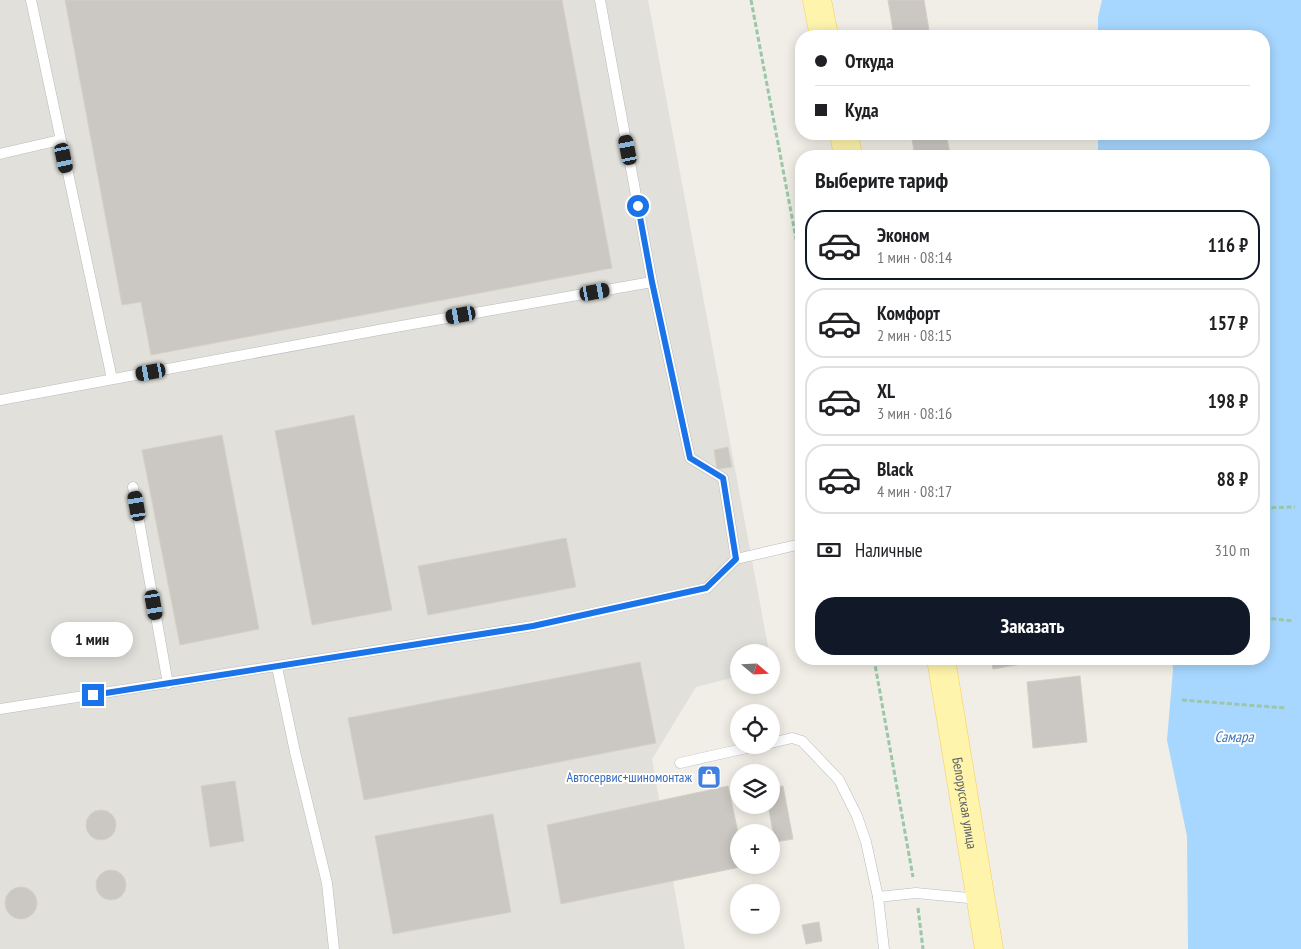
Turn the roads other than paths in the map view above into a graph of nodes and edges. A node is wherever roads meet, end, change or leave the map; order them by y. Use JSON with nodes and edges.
{"nodes":[{"id":1,"x":32,"y":0,"type":"edge"},
{"id":2,"x":600,"y":0,"type":"edge"},
{"id":3,"x":817,"y":0,"type":"edge"},
{"id":4,"x":823,"y":30,"type":"edge"},
{"id":5,"x":60,"y":140,"type":"junction"},
{"id":6,"x":0,"y":154,"type":"edge"},
{"id":7,"x":652,"y":282,"type":"junction"},
{"id":8,"x":112,"y":379,"type":"junction"},
{"id":9,"x":0,"y":400,"type":"edge"},
{"id":10,"x":133,"y":487,"type":"dead end"},
{"id":11,"x":795,"y":545,"type":"edge"},
{"id":12,"x":736,"y":559,"type":"junction"},
{"id":13,"x":941,"y":665,"type":"edge"},
{"id":14,"x":277,"y":666,"type":"junction"},
{"id":15,"x":168,"y":684,"type":"junction"},
{"id":16,"x":0,"y":709,"type":"edge"},
{"id":17,"x":780,"y":740,"type":"edge"},
{"id":18,"x":730,"y":752,"type":"edge"},
{"id":19,"x":680,"y":763,"type":"dead end"},
{"id":20,"x":878,"y":897,"type":"junction"},
{"id":21,"x":982,"y":899,"type":"junction"},
{"id":22,"x":334,"y":949,"type":"edge"},
{"id":23,"x":884,"y":949,"type":"edge"},
{"id":24,"x":989,"y":949,"type":"edge"}],
"edges":[{"from":1,"to":5,"type":"lane"},
{"from":2,"to":7,"type":"lane"},
{"from":3,"to":4,"type":"main road"},
{"from":5,"to":6,"type":"lane"},
{"from":5,"to":8,"type":"lane"},
{"from":7,"to":8,"type":"lane"},
{"from":7,"to":12,"type":"lane"},
{"from":8,"to":9,"type":"lane"},
{"from":10,"to":15,"type":"lane"},
{"from":11,"to":12,"type":"lane"},
{"from":12,"to":14,"type":"lane"},
{"from":13,"to":21,"type":"main road","name":"Белорусская улица"},
{"from":14,"to":15,"type":"lane"},
{"from":14,"to":22,"type":"lane"},
{"from":15,"to":16,"type":"lane"},
{"from":17,"to":20,"type":"lane"},
{"from":18,"to":19,"type":"lane"},
{"from":20,"to":21,"type":"lane"},
{"from":20,"to":23,"type":"lane"},
{"from":21,"to":24,"type":"main road","name":"Белорусская улица"}]}
